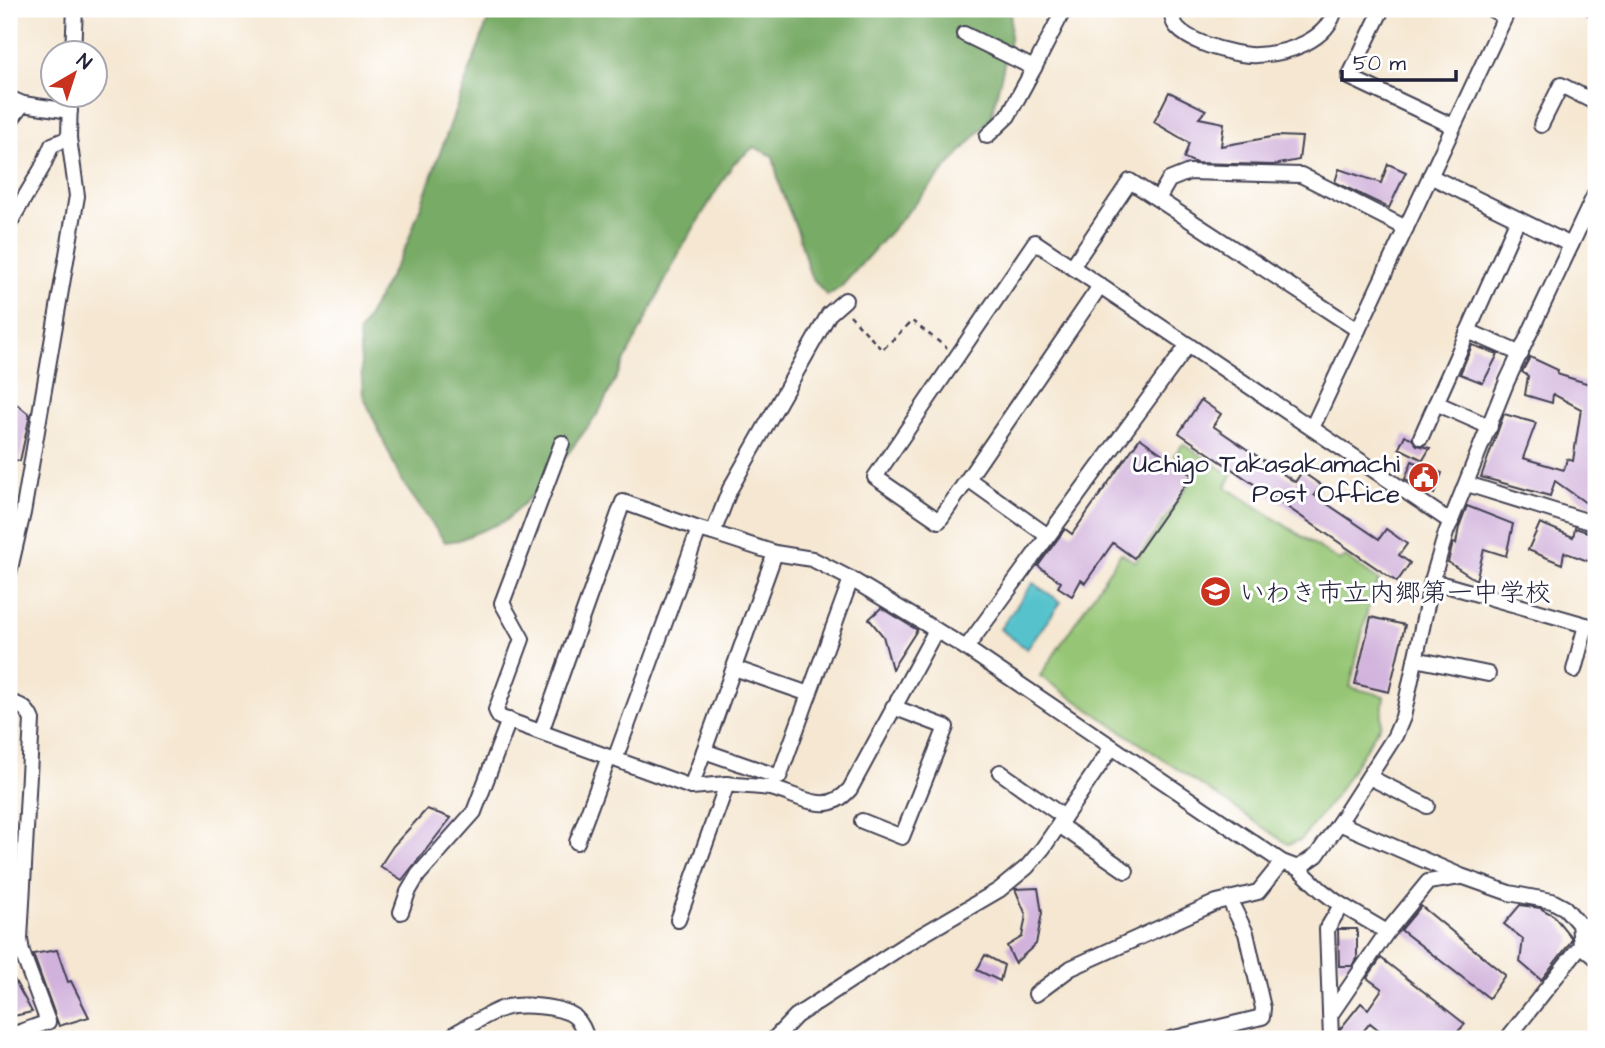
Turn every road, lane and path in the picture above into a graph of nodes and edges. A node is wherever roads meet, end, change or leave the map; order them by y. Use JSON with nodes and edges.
{"nodes":[{"id":1,"x":75,"y":9,"type":"edge"},
{"id":2,"x":1064,"y":9,"type":"edge"},
{"id":3,"x":1175,"y":9,"type":"edge"},
{"id":4,"x":1335,"y":9,"type":"edge"},
{"id":5,"x":1382,"y":9,"type":"edge"},
{"id":6,"x":1491,"y":9,"type":"edge"},
{"id":7,"x":964,"y":34,"type":"dead end"},
{"id":8,"x":74,"y":38,"type":"edge"},
{"id":9,"x":1034,"y":68,"type":"junction"},
{"id":10,"x":9,"y":98,"type":"edge"},
{"id":11,"x":1596,"y":103,"type":"edge"},
{"id":12,"x":23,"y":104,"type":"junction"},
{"id":13,"x":70,"y":108,"type":"edge"},
{"id":14,"x":70,"y":111,"type":"junction"},
{"id":15,"x":9,"y":122,"type":"edge"},
{"id":16,"x":1541,"y":125,"type":"dead end"},
{"id":17,"x":1453,"y":126,"type":"junction"},
{"id":18,"x":987,"y":136,"type":"dead end"},
{"id":19,"x":69,"y":138,"type":"junction"},
{"id":20,"x":1430,"y":176,"type":"junction"},
{"id":21,"x":1596,"y":192,"type":"edge"},
{"id":22,"x":1158,"y":199,"type":"junction"},
{"id":23,"x":1518,"y":219,"type":"junction"},
{"id":24,"x":9,"y":224,"type":"edge"},
{"id":25,"x":1406,"y":228,"type":"junction"},
{"id":26,"x":1571,"y":245,"type":"junction"},
{"id":27,"x":1072,"y":267,"type":"junction"},
{"id":28,"x":1100,"y":286,"type":"junction"},
{"id":29,"x":843,"y":303,"type":"joint"},
{"id":30,"x":1358,"y":330,"type":"junction"},
{"id":31,"x":1468,"y":331,"type":"junction"},
{"id":32,"x":1188,"y":345,"type":"junction"},
{"id":33,"x":1521,"y":354,"type":"junction"},
{"id":34,"x":958,"y":356,"type":"junction"},
{"id":35,"x":1436,"y":403,"type":"junction"},
{"id":36,"x":1490,"y":427,"type":"junction"},
{"id":37,"x":1312,"y":428,"type":"junction"},
{"id":38,"x":1421,"y":437,"type":"dead end"},
{"id":39,"x":562,"y":443,"type":"dead end"},
{"id":40,"x":968,"y":479,"type":"junction"},
{"id":41,"x":1467,"y":484,"type":"junction"},
{"id":42,"x":1451,"y":522,"type":"junction"},
{"id":43,"x":1596,"y":524,"type":"edge"},
{"id":44,"x":706,"y":531,"type":"junction"},
{"id":45,"x":1048,"y":536,"type":"junction"},
{"id":46,"x":775,"y":553,"type":"junction"},
{"id":47,"x":9,"y":573,"type":"edge"},
{"id":48,"x":851,"y":579,"type":"junction"},
{"id":49,"x":1432,"y":581,"type":"junction"},
{"id":50,"x":1591,"y":626,"type":"edge"},
{"id":51,"x":936,"y":630,"type":"junction"},
{"id":52,"x":966,"y":648,"type":"junction"},
{"id":53,"x":1415,"y":659,"type":"junction"},
{"id":54,"x":734,"y":668,"type":"junction"},
{"id":55,"x":1574,"y":670,"type":"dead end"},
{"id":56,"x":1488,"y":674,"type":"dead end"},
{"id":57,"x":809,"y":694,"type":"junction"},
{"id":58,"x":9,"y":702,"type":"edge"},
{"id":59,"x":893,"y":707,"type":"junction"},
{"id":60,"x":509,"y":720,"type":"junction"},
{"id":61,"x":541,"y":732,"type":"junction"},
{"id":62,"x":1112,"y":747,"type":"junction"},
{"id":63,"x":704,"y":751,"type":"junction"},
{"id":64,"x":612,"y":758,"type":"junction"},
{"id":65,"x":1000,"y":772,"type":"dead end"},
{"id":66,"x":1369,"y":777,"type":"junction"},
{"id":67,"x":727,"y":784,"type":"junction"},
{"id":68,"x":691,"y":787,"type":"junction"},
{"id":69,"x":1427,"y":806,"type":"dead end"},
{"id":70,"x":862,"y":821,"type":"dead end"},
{"id":71,"x":1062,"y":821,"type":"junction"},
{"id":72,"x":1339,"y":824,"type":"junction"},
{"id":73,"x":577,"y":842,"type":"dead end"},
{"id":74,"x":1282,"y":862,"type":"junction"},
{"id":75,"x":1298,"y":868,"type":"junction"},
{"id":76,"x":1126,"y":871,"type":"dead end"},
{"id":77,"x":1461,"y":876,"type":"junction"},
{"id":78,"x":16,"y":884,"type":"edge"},
{"id":79,"x":1229,"y":899,"type":"junction"},
{"id":80,"x":1338,"y":903,"type":"junction"},
{"id":81,"x":401,"y":912,"type":"dead end"},
{"id":82,"x":678,"y":920,"type":"dead end"},
{"id":83,"x":1579,"y":924,"type":"junction"},
{"id":84,"x":1596,"y":930,"type":"edge"},
{"id":85,"x":1387,"y":932,"type":"junction"},
{"id":86,"x":1581,"y":945,"type":"junction"},
{"id":87,"x":1596,"y":958,"type":"edge"},
{"id":88,"x":1036,"y":994,"type":"dead end"},
{"id":89,"x":1331,"y":1014,"type":"junction"},
{"id":90,"x":9,"y":1036,"type":"edge"},
{"id":91,"x":449,"y":1039,"type":"edge"},
{"id":92,"x":587,"y":1039,"type":"edge"},
{"id":93,"x":774,"y":1039,"type":"edge"},
{"id":94,"x":1170,"y":1039,"type":"edge"},
{"id":95,"x":1331,"y":1039,"type":"edge"},
{"id":96,"x":1507,"y":1039,"type":"edge"}],
"edges":[{"from":1,"to":8,"type":"street"},
{"from":2,"to":9,"type":"street"},
{"from":3,"to":4,"type":"street"},
{"from":5,"to":17,"type":"street"},
{"from":6,"to":17,"type":"street"},
{"from":7,"to":9,"type":"street"},
{"from":9,"to":18,"type":"street"},
{"from":10,"to":12,"type":"street"},
{"from":11,"to":16,"type":"street"},
{"from":12,"to":14,"type":"street"},
{"from":12,"to":15,"type":"street"},
{"from":13,"to":14,"type":"street"},
{"from":14,"to":19,"type":"street"},
{"from":17,"to":20,"type":"street"},
{"from":19,"to":24,"type":"street"},
{"from":19,"to":47,"type":"street"},
{"from":20,"to":23,"type":"street"},
{"from":20,"to":25,"type":"street"},
{"from":21,"to":26,"type":"street"},
{"from":22,"to":25,"type":"street"},
{"from":22,"to":27,"type":"street"},
{"from":22,"to":30,"type":"street"},
{"from":23,"to":26,"type":"street"},
{"from":23,"to":31,"type":"street"},
{"from":25,"to":30,"type":"street"},
{"from":26,"to":33,"type":"street"},
{"from":27,"to":28,"type":"street"},
{"from":27,"to":34,"type":"street"},
{"from":28,"to":32,"type":"street"},
{"from":28,"to":40,"type":"street"},
{"from":29,"to":34,"type":"path"},
{"from":29,"to":44,"type":"street"},
{"from":30,"to":37,"type":"street"},
{"from":31,"to":33,"type":"street"},
{"from":31,"to":35,"type":"street"},
{"from":32,"to":37,"type":"street"},
{"from":32,"to":45,"type":"street"},
{"from":33,"to":36,"type":"street"},
{"from":34,"to":40,"type":"street"},
{"from":35,"to":36,"type":"street"},
{"from":35,"to":38,"type":"street"},
{"from":36,"to":41,"type":"street"},
{"from":37,"to":42,"type":"street"},
{"from":39,"to":60,"type":"street"},
{"from":40,"to":45,"type":"street"},
{"from":41,"to":42,"type":"street"},
{"from":41,"to":43,"type":"street"},
{"from":42,"to":49,"type":"street"},
{"from":44,"to":46,"type":"street"},
{"from":44,"to":61,"type":"street"},
{"from":44,"to":64,"type":"street"},
{"from":45,"to":52,"type":"street"},
{"from":46,"to":48,"type":"street"},
{"from":46,"to":54,"type":"street"},
{"from":48,"to":51,"type":"street"},
{"from":48,"to":57,"type":"street"},
{"from":49,"to":50,"type":"street"},
{"from":49,"to":53,"type":"street"},
{"from":50,"to":55,"type":"street"},
{"from":51,"to":52,"type":"street"},
{"from":51,"to":59,"type":"street"},
{"from":52,"to":62,"type":"street"},
{"from":53,"to":56,"type":"street"},
{"from":53,"to":66,"type":"street"},
{"from":54,"to":57,"type":"street"},
{"from":54,"to":63,"type":"street"},
{"from":57,"to":63,"type":"street"},
{"from":58,"to":78,"type":"street"},
{"from":59,"to":67,"type":"street"},
{"from":59,"to":70,"type":"street"},
{"from":60,"to":61,"type":"street"},
{"from":60,"to":81,"type":"street"},
{"from":61,"to":64,"type":"street"},
{"from":62,"to":71,"type":"street"},
{"from":62,"to":74,"type":"street"},
{"from":63,"to":68,"type":"street"},
{"from":64,"to":68,"type":"street"},
{"from":64,"to":73,"type":"street"},
{"from":65,"to":71,"type":"street"},
{"from":66,"to":69,"type":"street"},
{"from":66,"to":72,"type":"street"},
{"from":67,"to":68,"type":"street"},
{"from":67,"to":82,"type":"street"},
{"from":71,"to":76,"type":"street"},
{"from":71,"to":93,"type":"street"},
{"from":72,"to":75,"type":"street"},
{"from":72,"to":77,"type":"street"},
{"from":74,"to":75,"type":"street"},
{"from":74,"to":79,"type":"street"},
{"from":75,"to":80,"type":"street"},
{"from":77,"to":83,"type":"street"},
{"from":77,"to":85,"type":"street"},
{"from":78,"to":90,"type":"street"},
{"from":79,"to":88,"type":"street"},
{"from":79,"to":94,"type":"street"},
{"from":80,"to":85,"type":"street"},
{"from":80,"to":89,"type":"street"},
{"from":83,"to":84,"type":"street"},
{"from":83,"to":86,"type":"street"},
{"from":85,"to":89,"type":"street"},
{"from":86,"to":87,"type":"street"},
{"from":86,"to":96,"type":"street"},
{"from":89,"to":95,"type":"street"},
{"from":91,"to":92,"type":"street"}]}
